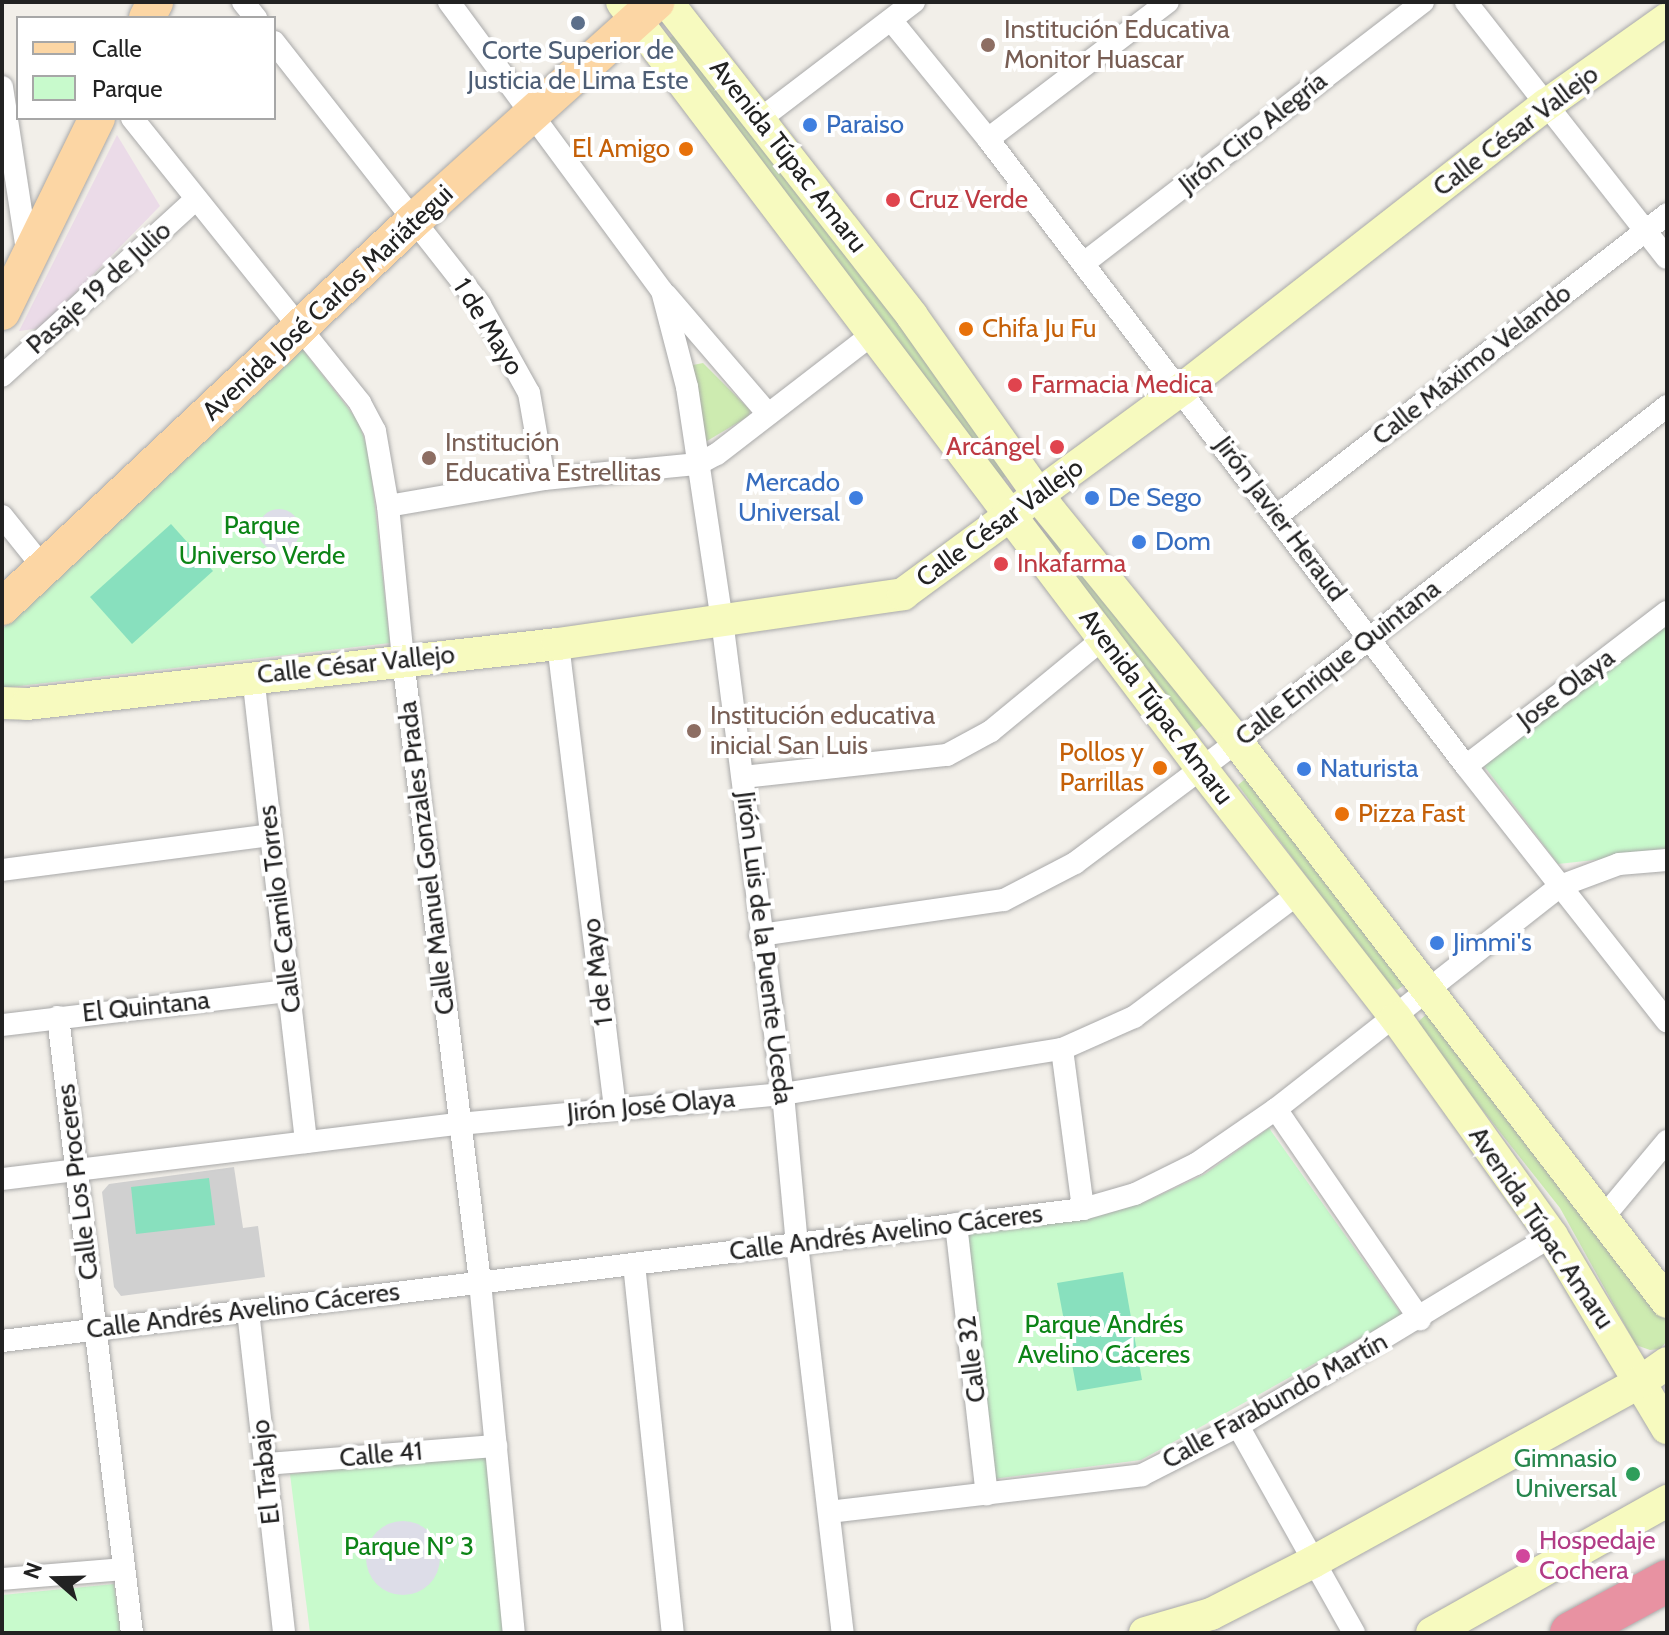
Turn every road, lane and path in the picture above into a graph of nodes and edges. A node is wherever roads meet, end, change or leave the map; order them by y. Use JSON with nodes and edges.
{"nodes":[{"id":1,"x":449,"y":2,"type":"edge"},
{"id":2,"x":667,"y":2,"type":"edge"},
{"id":3,"x":914,"y":2,"type":"edge"},
{"id":4,"x":1168,"y":2,"type":"edge"},
{"id":5,"x":1423,"y":2,"type":"edge"},
{"id":6,"x":1466,"y":2,"type":"edge"},
{"id":7,"x":638,"y":8,"type":"edge"},
{"id":8,"x":1667,"y":19,"type":"edge"},
{"id":9,"x":891,"y":20,"type":"junction"},
{"id":10,"x":276,"y":45,"type":"edge"},
{"id":11,"x":2,"y":87,"type":"edge"},
{"id":12,"x":1546,"y":105,"type":"junction"},
{"id":13,"x":532,"y":115,"type":"junction"},
{"id":14,"x":96,"y":120,"type":"edge"},
{"id":15,"x":134,"y":120,"type":"edge"},
{"id":16,"x":759,"y":120,"type":"junction"},
{"id":17,"x":988,"y":139,"type":"junction"},
{"id":18,"x":195,"y":200,"type":"junction"},
{"id":19,"x":1667,"y":214,"type":"edge"},
{"id":20,"x":412,"y":222,"type":"junction"},
{"id":21,"x":1646,"y":230,"type":"junction"},
{"id":22,"x":28,"y":258,"type":"junction"},
{"id":23,"x":1667,"y":258,"type":"edge"},
{"id":24,"x":1084,"y":263,"type":"junction"},
{"id":25,"x":662,"y":291,"type":"junction"},
{"id":26,"x":2,"y":312,"type":"edge"},
{"id":27,"x":300,"y":330,"type":"junction"},
{"id":28,"x":873,"y":334,"type":"junction"},
{"id":29,"x":2,"y":376,"type":"edge"},
{"id":30,"x":1182,"y":389,"type":"junction"},
{"id":31,"x":1667,"y":406,"type":"edge"},
{"id":32,"x":768,"y":414,"type":"junction"},
{"id":33,"x":698,"y":464,"type":"junction"},
{"id":34,"x":544,"y":479,"type":"junction"},
{"id":35,"x":1039,"y":495,"type":"junction"},
{"id":36,"x":388,"y":506,"type":"junction"},
{"id":37,"x":1278,"y":515,"type":"junction"},
{"id":38,"x":2,"y":516,"type":"edge"},
{"id":39,"x":1010,"y":516,"type":"junction"},
{"id":40,"x":42,"y":566,"type":"junction"},
{"id":41,"x":2,"y":607,"type":"edge"},
{"id":42,"x":1667,"y":612,"type":"edge"},
{"id":43,"x":722,"y":620,"type":"junction"},
{"id":44,"x":1105,"y":637,"type":"junction"},
{"id":45,"x":1369,"y":639,"type":"junction"},
{"id":46,"x":558,"y":644,"type":"junction"},
{"id":47,"x":403,"y":660,"type":"junction"},
{"id":48,"x":253,"y":676,"type":"junction"},
{"id":49,"x":2,"y":703,"type":"edge"},
{"id":50,"x":1237,"y":742,"type":"junction"},
{"id":51,"x":1466,"y":766,"type":"junction"},
{"id":52,"x":1202,"y":769,"type":"junction"},
{"id":53,"x":743,"y":777,"type":"junction"},
{"id":54,"x":271,"y":835,"type":"junction"},
{"id":55,"x":1667,"y":860,"type":"edge"},
{"id":56,"x":2,"y":870,"type":"edge"},
{"id":57,"x":1560,"y":886,"type":"junction"},
{"id":58,"x":1299,"y":893,"type":"junction"},
{"id":59,"x":760,"y":935,"type":"junction"},
{"id":60,"x":1429,"y":988,"type":"junction"},
{"id":61,"x":289,"y":991,"type":"junction"},
{"id":62,"x":58,"y":1017,"type":"junction"},
{"id":63,"x":1396,"y":1018,"type":"junction"},
{"id":64,"x":1667,"y":1021,"type":"edge"},
{"id":65,"x":2,"y":1025,"type":"edge"},
{"id":66,"x":1062,"y":1049,"type":"junction"},
{"id":67,"x":783,"y":1094,"type":"junction"},
{"id":68,"x":615,"y":1109,"type":"junction"},
{"id":69,"x":1276,"y":1109,"type":"junction"},
{"id":70,"x":459,"y":1124,"type":"junction"},
{"id":71,"x":1667,"y":1141,"type":"edge"},
{"id":72,"x":306,"y":1142,"type":"junction"},
{"id":73,"x":78,"y":1168,"type":"junction"},
{"id":74,"x":2,"y":1179,"type":"edge"},
{"id":75,"x":1083,"y":1209,"type":"junction"},
{"id":76,"x":1601,"y":1220,"type":"junction"},
{"id":77,"x":956,"y":1224,"type":"junction"},
{"id":78,"x":1552,"y":1236,"type":"junction"},
{"id":79,"x":797,"y":1244,"type":"junction"},
{"id":80,"x":634,"y":1264,"type":"junction"},
{"id":81,"x":480,"y":1282,"type":"junction"},
{"id":82,"x":1667,"y":1302,"type":"edge"},
{"id":83,"x":248,"y":1311,"type":"junction"},
{"id":84,"x":1420,"y":1319,"type":"junction"},
{"id":85,"x":95,"y":1329,"type":"junction"},
{"id":86,"x":2,"y":1341,"type":"edge"},
{"id":87,"x":1667,"y":1363,"type":"edge"},
{"id":88,"x":1640,"y":1382,"type":"junction"},
{"id":89,"x":1238,"y":1426,"type":"junction"},
{"id":90,"x":1667,"y":1428,"type":"edge"},
{"id":91,"x":496,"y":1446,"type":"junction"},
{"id":92,"x":266,"y":1464,"type":"junction"},
{"id":93,"x":987,"y":1494,"type":"junction"},
{"id":94,"x":1667,"y":1501,"type":"edge"},
{"id":95,"x":829,"y":1512,"type":"junction"},
{"id":96,"x":1313,"y":1562,"type":"junction"},
{"id":97,"x":123,"y":1569,"type":"junction"},
{"id":98,"x":2,"y":1579,"type":"edge"},
{"id":99,"x":1667,"y":1581,"type":"edge"},
{"id":100,"x":132,"y":1633,"type":"edge"},
{"id":101,"x":284,"y":1633,"type":"edge"},
{"id":102,"x":514,"y":1633,"type":"edge"},
{"id":103,"x":673,"y":1633,"type":"edge"},
{"id":104,"x":843,"y":1633,"type":"edge"},
{"id":105,"x":1145,"y":1633,"type":"edge"},
{"id":106,"x":1354,"y":1633,"type":"edge"},
{"id":107,"x":1432,"y":1633,"type":"edge"},
{"id":108,"x":1571,"y":1633,"type":"edge"}],
"edges":[{"from":1,"to":13,"type":"street","name":"Jirón Luis de la Puente Uceda"},
{"from":2,"to":16,"type":"street","name":"Avenida Túpac Amaru"},
{"from":3,"to":9,"type":"street"},
{"from":4,"to":17,"type":"street"},
{"from":5,"to":24,"type":"street","name":"Jirón Ciro Alegría"},
{"from":6,"to":12,"type":"street"},
{"from":7,"to":13,"type":"main road","name":"Avenida José Carlos Mariátegui"},
{"from":7,"to":28,"type":"street","name":"Avenida Túpac Amaru"},
{"from":8,"to":12,"type":"street","name":"Calle César Vallejo"},
{"from":9,"to":16,"type":"street"},
{"from":9,"to":17,"type":"street","name":"Jirón Javier Heraud"},
{"from":10,"to":20,"type":"street","name":"1 de Mayo"},
{"from":11,"to":22,"type":"street"},
{"from":12,"to":21,"type":"street"},
{"from":12,"to":30,"type":"street","name":"Calle César Vallejo"},
{"from":13,"to":20,"type":"main road","name":"Avenida José Carlos Mariátegui"},
{"from":13,"to":25,"type":"street","name":"Jirón Luis de la Puente Uceda"},
{"from":14,"to":22,"type":"main road"},
{"from":15,"to":18,"type":"street","name":"Calle Manuel Gonzales Prada"},
{"from":16,"to":35,"type":"street","name":"Avenida Túpac Amaru"},
{"from":17,"to":24,"type":"street","name":"Jirón Javier Heraud"},
{"from":18,"to":27,"type":"street","name":"Calle Manuel Gonzales Prada"},
{"from":18,"to":29,"type":"street","name":"Pasaje 19 de Julio"},
{"from":19,"to":21,"type":"street","name":"Calle Máximo Velando"},
{"from":20,"to":27,"type":"main road","name":"Avenida José Carlos Mariátegui"},
{"from":20,"to":34,"type":"street","name":"1 de Mayo"},
{"from":21,"to":23,"type":"street"},
{"from":21,"to":37,"type":"street","name":"Calle Máximo Velando"},
{"from":22,"to":26,"type":"main road"},
{"from":24,"to":30,"type":"street","name":"Jirón Javier Heraud"},
{"from":25,"to":32,"type":"street"},
{"from":25,"to":33,"type":"street","name":"Jirón Luis de la Puente Uceda"},
{"from":27,"to":36,"type":"street","name":"Calle Manuel Gonzales Prada"},
{"from":27,"to":40,"type":"main road","name":"Avenida José Carlos Mariátegui"},
{"from":28,"to":32,"type":"street"},
{"from":28,"to":39,"type":"street","name":"Avenida Túpac Amaru"},
{"from":30,"to":35,"type":"street","name":"Calle César Vallejo"},
{"from":30,"to":37,"type":"street","name":"Jirón Javier Heraud"},
{"from":31,"to":45,"type":"street","name":"Calle Enrique Quintana"},
{"from":32,"to":33,"type":"street"},
{"from":33,"to":34,"type":"street"},
{"from":33,"to":43,"type":"street","name":"Jirón Luis de la Puente Uceda"},
{"from":34,"to":36,"type":"street"},
{"from":35,"to":39,"type":"street","name":"Calle César Vallejo"},
{"from":35,"to":50,"type":"street","name":"Avenida Túpac Amaru"},
{"from":36,"to":47,"type":"street","name":"Calle Manuel Gonzales Prada"},
{"from":37,"to":45,"type":"street","name":"Jirón Javier Heraud"},
{"from":38,"to":40,"type":"street"},
{"from":39,"to":43,"type":"street","name":"Calle César Vallejo"},
{"from":39,"to":44,"type":"street","name":"Avenida Túpac Amaru"},
{"from":40,"to":41,"type":"main road","name":"Avenida José Carlos Mariátegui"},
{"from":42,"to":51,"type":"street","name":"Jose Olaya"},
{"from":43,"to":46,"type":"street","name":"Calle César Vallejo"},
{"from":43,"to":53,"type":"street","name":"Jirón Luis de la Puente Uceda"},
{"from":44,"to":52,"type":"street","name":"Avenida Túpac Amaru"},
{"from":44,"to":53,"type":"street"},
{"from":45,"to":50,"type":"street","name":"Calle Enrique Quintana"},
{"from":45,"to":51,"type":"street","name":"Jirón Javier Heraud"},
{"from":46,"to":47,"type":"street","name":"Calle César Vallejo"},
{"from":46,"to":68,"type":"street","name":"1 de Mayo"},
{"from":47,"to":48,"type":"street","name":"Calle César Vallejo"},
{"from":47,"to":70,"type":"street","name":"Calle Manuel Gonzales Prada"},
{"from":48,"to":49,"type":"street","name":"Calle César Vallejo"},
{"from":48,"to":54,"type":"street","name":"Calle Camilo Torres"},
{"from":50,"to":52,"type":"street","name":"Calle Enrique Quintana"},
{"from":50,"to":60,"type":"street","name":"Avenida Túpac Amaru"},
{"from":51,"to":57,"type":"street","name":"Jirón Javier Heraud"},
{"from":52,"to":58,"type":"street","name":"Avenida Túpac Amaru"},
{"from":52,"to":59,"type":"street","name":"Calle Enrique Quintana"},
{"from":53,"to":59,"type":"street","name":"Jirón Luis de la Puente Uceda"},
{"from":54,"to":56,"type":"street"},
{"from":54,"to":61,"type":"street","name":"Calle Camilo Torres"},
{"from":55,"to":57,"type":"street","name":"Calle Andrés Avelino Cáceres"},
{"from":57,"to":60,"type":"street","name":"Calle Andrés Avelino Cáceres"},
{"from":57,"to":64,"type":"street","name":"Jirón Javier Heraud"},
{"from":58,"to":63,"type":"street","name":"Avenida Túpac Amaru"},
{"from":58,"to":66,"type":"street","name":"Jirón José Olaya"},
{"from":59,"to":67,"type":"street","name":"Jirón Luis de la Puente Uceda"},
{"from":60,"to":63,"type":"street","name":"Calle Andrés Avelino Cáceres"},
{"from":60,"to":76,"type":"street","name":"Avenida Túpac Amaru"},
{"from":61,"to":62,"type":"street","name":"El Quintana"},
{"from":61,"to":72,"type":"street","name":"Calle Camilo Torres"},
{"from":62,"to":65,"type":"street","name":"El Quintana"},
{"from":62,"to":73,"type":"street","name":"Calle Los Proceres"},
{"from":63,"to":69,"type":"street","name":"Calle Andrés Avelino Cáceres"},
{"from":63,"to":78,"type":"street","name":"Avenida Túpac Amaru"},
{"from":66,"to":67,"type":"street","name":"Jirón José Olaya"},
{"from":66,"to":75,"type":"street"},
{"from":67,"to":68,"type":"street","name":"Jirón José Olaya"},
{"from":67,"to":79,"type":"street","name":"Jirón Luis de la Puente Uceda"},
{"from":68,"to":70,"type":"street","name":"Jirón José Olaya"},
{"from":69,"to":75,"type":"street","name":"Calle Andrés Avelino Cáceres"},
{"from":69,"to":84,"type":"street"},
{"from":70,"to":72,"type":"street","name":"Jirón José Olaya"},
{"from":70,"to":81,"type":"street","name":"Calle Manuel Gonzales Prada"},
{"from":71,"to":76,"type":"street"},
{"from":72,"to":73,"type":"street","name":"Jirón José Olaya"},
{"from":73,"to":74,"type":"street","name":"Jirón José Olaya"},
{"from":73,"to":85,"type":"street","name":"Calle Los Proceres"},
{"from":75,"to":77,"type":"street","name":"Calle Andrés Avelino Cáceres"},
{"from":76,"to":82,"type":"street","name":"Avenida Túpac Amaru"},
{"from":77,"to":79,"type":"street","name":"Calle Andrés Avelino Cáceres"},
{"from":77,"to":93,"type":"street","name":"Calle 32"},
{"from":78,"to":84,"type":"street","name":"Calle Farabundo Martín"},
{"from":78,"to":88,"type":"street","name":"Avenida Túpac Amaru"},
{"from":79,"to":80,"type":"street","name":"Calle Andrés Avelino Cáceres"},
{"from":79,"to":95,"type":"street","name":"Jirón Luis de la Puente Uceda"},
{"from":80,"to":81,"type":"street","name":"Calle Andrés Avelino Cáceres"},
{"from":80,"to":103,"type":"street"},
{"from":81,"to":83,"type":"street","name":"Calle Andrés Avelino Cáceres"},
{"from":81,"to":91,"type":"street","name":"Calle Manuel Gonzales Prada"},
{"from":83,"to":85,"type":"street","name":"Calle Andrés Avelino Cáceres"},
{"from":83,"to":92,"type":"street","name":"El Trabajo"},
{"from":84,"to":89,"type":"street","name":"Calle Farabundo Martín"},
{"from":85,"to":86,"type":"street","name":"Calle Andrés Avelino Cáceres"},
{"from":85,"to":97,"type":"street","name":"Calle Los Proceres"},
{"from":87,"to":88,"type":"street"},
{"from":88,"to":90,"type":"street","name":"Avenida Túpac Amaru"},
{"from":88,"to":96,"type":"street"},
{"from":89,"to":93,"type":"street","name":"Calle Farabundo Martín"},
{"from":89,"to":96,"type":"street"},
{"from":91,"to":92,"type":"street","name":"Calle 41"},
{"from":91,"to":102,"type":"street","name":"Calle Manuel Gonzales Prada"},
{"from":92,"to":101,"type":"street","name":"El Trabajo"},
{"from":93,"to":95,"type":"street","name":"Calle Farabundo Martín"},
{"from":94,"to":107,"type":"street"},
{"from":95,"to":104,"type":"street","name":"Jirón Luis de la Puente Uceda"},
{"from":96,"to":105,"type":"street"},
{"from":96,"to":106,"type":"street"},
{"from":97,"to":98,"type":"street"},
{"from":97,"to":100,"type":"street","name":"Calle Los Proceres"},
{"from":99,"to":108,"type":"highway"}]}
